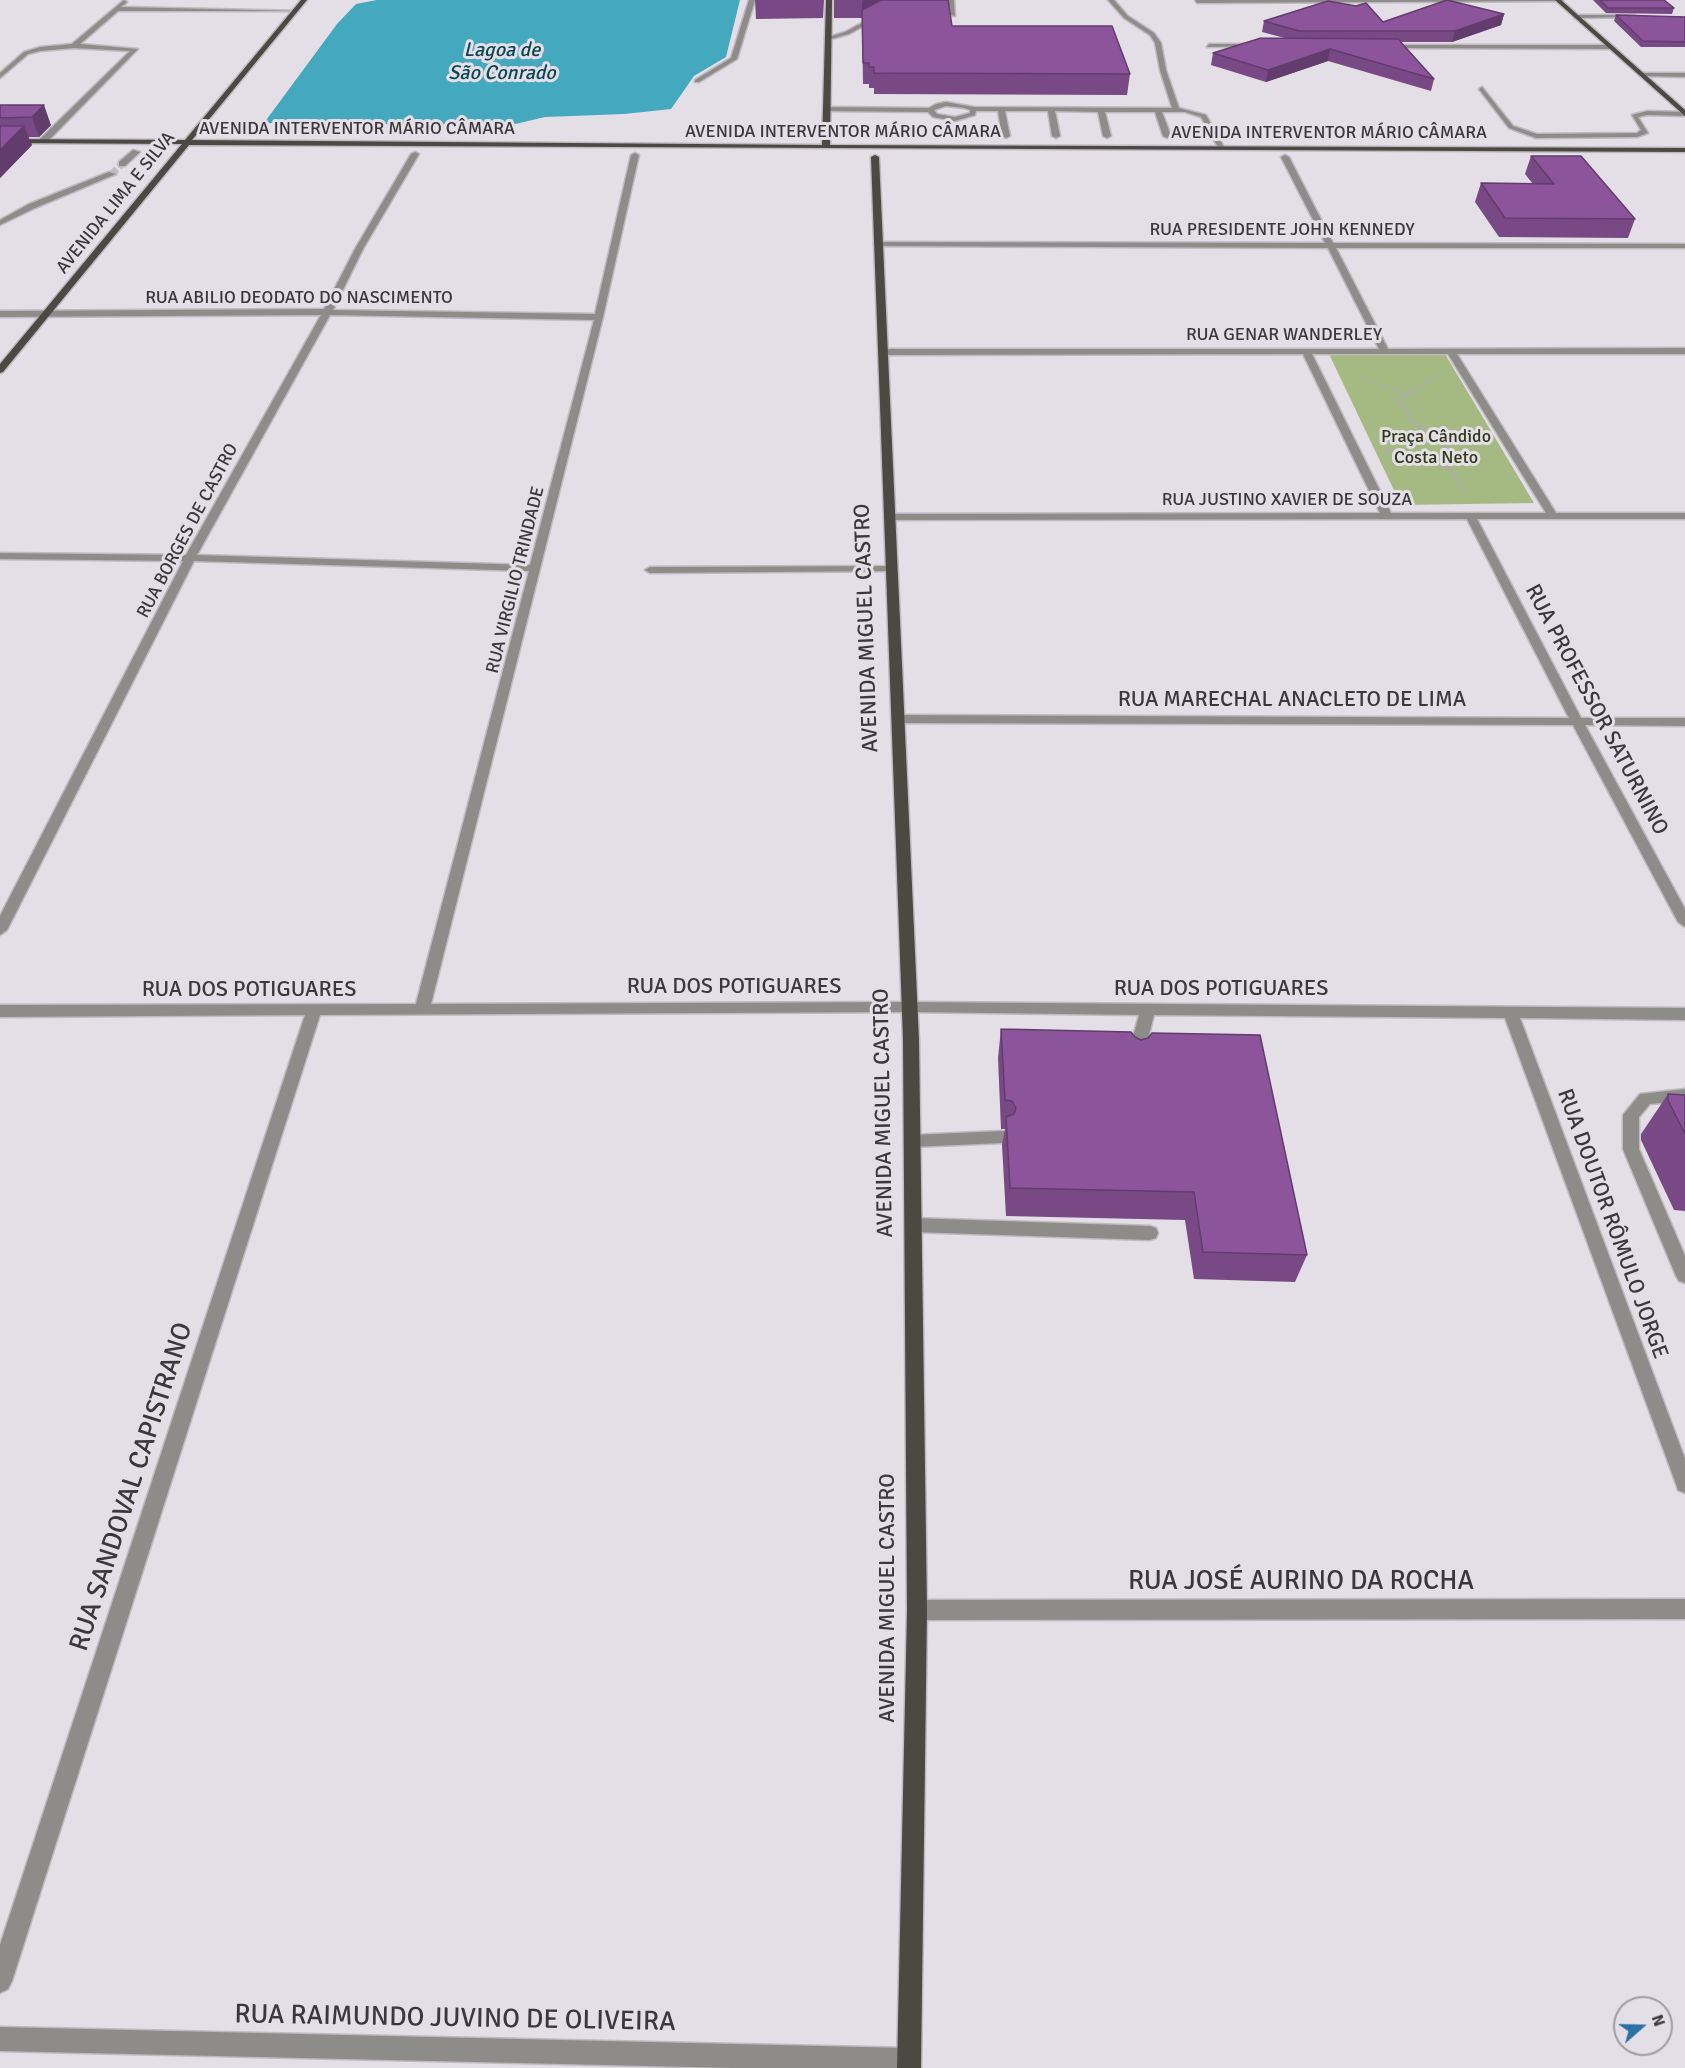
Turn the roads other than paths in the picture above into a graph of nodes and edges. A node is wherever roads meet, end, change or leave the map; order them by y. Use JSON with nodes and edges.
{"nodes":[{"id":1,"x":126,"y":0,"type":"edge"},
{"id":2,"x":304,"y":0,"type":"edge"},
{"id":3,"x":752,"y":0,"type":"edge"},
{"id":4,"x":829,"y":0,"type":"edge"},
{"id":5,"x":951,"y":0,"type":"edge"},
{"id":6,"x":1111,"y":0,"type":"edge"},
{"id":7,"x":1197,"y":1,"type":"edge"},
{"id":8,"x":1559,"y":1,"type":"edge"},
{"id":9,"x":116,"y":9,"type":"junction"},
{"id":10,"x":295,"y":11,"type":"junction"},
{"id":11,"x":881,"y":15,"type":"edge"},
{"id":12,"x":953,"y":15,"type":"edge"},
{"id":13,"x":1576,"y":17,"type":"junction"},
{"id":14,"x":1641,"y":17,"type":"edge"},
{"id":15,"x":828,"y":38,"type":"junction"},
{"id":16,"x":74,"y":46,"type":"junction"},
{"id":17,"x":1209,"y":46,"type":"dead end"},
{"id":18,"x":1268,"y":46,"type":"edge"},
{"id":19,"x":1375,"y":46,"type":"edge"},
{"id":20,"x":1611,"y":47,"type":"junction"},
{"id":21,"x":1642,"y":75,"type":"junction"},
{"id":22,"x":1685,"y":75,"type":"edge"},
{"id":23,"x":0,"y":76,"type":"edge"},
{"id":24,"x":697,"y":81,"type":"dead end"},
{"id":25,"x":1482,"y":89,"type":"dead end"},
{"id":26,"x":827,"y":109,"type":"junction"},
{"id":27,"x":973,"y":109,"type":"junction"},
{"id":28,"x":930,"y":110,"type":"junction"},
{"id":29,"x":1001,"y":110,"type":"junction"},
{"id":30,"x":1051,"y":110,"type":"junction"},
{"id":31,"x":1101,"y":110,"type":"junction"},
{"id":32,"x":1158,"y":110,"type":"junction"},
{"id":33,"x":1176,"y":110,"type":"junction"},
{"id":34,"x":1685,"y":114,"type":"edge"},
{"id":35,"x":1006,"y":136,"type":"dead end"},
{"id":36,"x":1056,"y":136,"type":"dead end"},
{"id":37,"x":1107,"y":136,"type":"dead end"},
{"id":38,"x":1167,"y":136,"type":"dead end"},
{"id":39,"x":0,"y":141,"type":"edge"},
{"id":40,"x":43,"y":141,"type":"junction"},
{"id":41,"x":187,"y":142,"type":"junction"},
{"id":42,"x":826,"y":147,"type":"junction"},
{"id":43,"x":850,"y":147,"type":"junction"},
{"id":44,"x":1222,"y":147,"type":"junction"},
{"id":45,"x":1685,"y":150,"type":"edge"},
{"id":46,"x":124,"y":152,"type":"dead end"},
{"id":47,"x":136,"y":152,"type":"junction"},
{"id":48,"x":146,"y":152,"type":"dead end"},
{"id":49,"x":167,"y":152,"type":"dead end"},
{"id":50,"x":178,"y":152,"type":"junction"},
{"id":51,"x":189,"y":152,"type":"dead end"},
{"id":52,"x":403,"y":154,"type":"dead end"},
{"id":53,"x":421,"y":154,"type":"joint"},
{"id":54,"x":635,"y":155,"type":"dead end"},
{"id":55,"x":839,"y":157,"type":"dead end"},
{"id":56,"x":863,"y":157,"type":"dead end"},
{"id":57,"x":875,"y":157,"type":"junction"},
{"id":58,"x":886,"y":157,"type":"dead end"},
{"id":59,"x":1062,"y":157,"type":"dead end"},
{"id":60,"x":1285,"y":157,"type":"junction"},
{"id":61,"x":1685,"y":159,"type":"edge"},
{"id":62,"x":122,"y":164,"type":"tunnel mouth"},
{"id":63,"x":112,"y":174,"type":"tunnel mouth"},
{"id":64,"x":0,"y":223,"type":"edge"},
{"id":65,"x":878,"y":244,"type":"junction"},
{"id":66,"x":1332,"y":245,"type":"junction"},
{"id":67,"x":1685,"y":246,"type":"edge"},
{"id":68,"x":327,"y":312,"type":"junction"},
{"id":69,"x":0,"y":314,"type":"edge"},
{"id":70,"x":47,"y":315,"type":"junction"},
{"id":71,"x":599,"y":317,"type":"junction"},
{"id":72,"x":1306,"y":351,"type":"junction"},
{"id":73,"x":1385,"y":351,"type":"junction"},
{"id":74,"x":1451,"y":351,"type":"junction"},
{"id":75,"x":1685,"y":351,"type":"edge"},
{"id":76,"x":883,"y":352,"type":"junction"},
{"id":77,"x":0,"y":370,"type":"edge"},
{"id":78,"x":1387,"y":516,"type":"junction"},
{"id":79,"x":1470,"y":516,"type":"junction"},
{"id":80,"x":1553,"y":516,"type":"junction"},
{"id":81,"x":1685,"y":516,"type":"edge"},
{"id":82,"x":890,"y":517,"type":"junction"},
{"id":83,"x":0,"y":556,"type":"edge"},
{"id":84,"x":190,"y":558,"type":"junction"},
{"id":85,"x":536,"y":568,"type":"junction"},
{"id":86,"x":892,"y":569,"type":"junction"},
{"id":87,"x":650,"y":570,"type":"dead end"},
{"id":88,"x":898,"y":719,"type":"junction"},
{"id":89,"x":1577,"y":722,"type":"junction"},
{"id":90,"x":1685,"y":722,"type":"edge"},
{"id":91,"x":1685,"y":922,"type":"edge"},
{"id":92,"x":0,"y":930,"type":"edge"},
{"id":93,"x":910,"y":1007,"type":"junction"},
{"id":94,"x":1148,"y":1009,"type":"junction"},
{"id":95,"x":422,"y":1010,"type":"junction"},
{"id":96,"x":0,"y":1011,"type":"edge"},
{"id":97,"x":315,"y":1011,"type":"junction"},
{"id":98,"x":1510,"y":1012,"type":"junction"},
{"id":99,"x":1685,"y":1014,"type":"edge"},
{"id":100,"x":1135,"y":1061,"type":"edge"},
{"id":101,"x":1685,"y":1095,"type":"edge"},
{"id":102,"x":1002,"y":1137,"type":"edge"},
{"id":103,"x":912,"y":1141,"type":"junction"},
{"id":104,"x":913,"y":1225,"type":"junction"},
{"id":105,"x":1150,"y":1233,"type":"dead end"},
{"id":106,"x":1685,"y":1276,"type":"edge"},
{"id":107,"x":1685,"y":1484,"type":"edge"},
{"id":108,"x":1685,"y":1609,"type":"edge"},
{"id":109,"x":917,"y":1610,"type":"junction"},
{"id":110,"x":0,"y":1981,"type":"edge"},
{"id":111,"x":0,"y":2039,"type":"edge"},
{"id":112,"x":908,"y":2064,"type":"edge"}],
"edges":[{"from":1,"to":9,"type":"street"},
{"from":2,"to":10,"type":"main road","name":"AVENIDA LIMA E SILVA"},
{"from":3,"to":24,"type":"street"},
{"from":4,"to":15,"type":"main road"},
{"from":5,"to":12,"type":"street"},
{"from":6,"to":33,"type":"street"},
{"from":7,"to":8,"type":"street"},
{"from":8,"to":13,"type":"main road"},
{"from":9,"to":10,"type":"street"},
{"from":9,"to":16,"type":"street"},
{"from":10,"to":41,"type":"main road","name":"AVENIDA LIMA E SILVA"},
{"from":11,"to":15,"type":"street"},
{"from":13,"to":14,"type":"street"},
{"from":13,"to":20,"type":"main road"},
{"from":15,"to":26,"type":"main road"},
{"from":16,"to":23,"type":"street"},
{"from":16,"to":40,"type":"street"},
{"from":17,"to":18,"type":"street"},
{"from":19,"to":20,"type":"street"},
{"from":20,"to":21,"type":"main road"},
{"from":21,"to":22,"type":"street"},
{"from":21,"to":34,"type":"main road"},
{"from":25,"to":34,"type":"street"},
{"from":26,"to":28,"type":"street"},
{"from":26,"to":42,"type":"main road"},
{"from":27,"to":28,"type":"street"},
{"from":27,"to":28,"type":"street"},
{"from":27,"to":29,"type":"street"},
{"from":29,"to":30,"type":"street"},
{"from":29,"to":35,"type":"street"},
{"from":30,"to":31,"type":"street"},
{"from":30,"to":36,"type":"street"},
{"from":31,"to":32,"type":"street"},
{"from":31,"to":37,"type":"street"},
{"from":32,"to":33,"type":"street"},
{"from":32,"to":38,"type":"street"},
{"from":33,"to":44,"type":"street"},
{"from":39,"to":40,"type":"main road","name":"AVENIDA INTERVENTOR MÁRIO CÂMARA"},
{"from":40,"to":41,"type":"main road","name":"AVENIDA INTERVENTOR MÁRIO CÂMARA"},
{"from":41,"to":42,"type":"main road","name":"AVENIDA INTERVENTOR MÁRIO CÂMARA"},
{"from":41,"to":50,"type":"main road","name":"AVENIDA LIMA E SILVA"},
{"from":42,"to":43,"type":"main road","name":"AVENIDA INTERVENTOR MÁRIO CÂMARA"},
{"from":42,"to":55,"type":"main road"},
{"from":43,"to":44,"type":"main road","name":"AVENIDA INTERVENTOR MÁRIO CÂMARA"},
{"from":43,"to":57,"type":"main road"},
{"from":44,"to":45,"type":"main road","name":"AVENIDA INTERVENTOR MÁRIO CÂMARA"},
{"from":46,"to":47,"type":"main road"},
{"from":47,"to":48,"type":"main road"},
{"from":47,"to":62,"type":"street"},
{"from":49,"to":50,"type":"main road","name":"AVENIDA INTERVENTOR MÁRIO CÂMARA"},
{"from":50,"to":51,"type":"main road","name":"AVENIDA INTERVENTOR MÁRIO CÂMARA"},
{"from":50,"to":70,"type":"main road","name":"AVENIDA LIMA E SILVA"},
{"from":52,"to":53,"type":"main road","name":"AVENIDA INTERVENTOR MÁRIO CÂMARA"},
{"from":53,"to":68,"type":"street","name":"RUA BORGES DE CASTRO"},
{"from":54,"to":71,"type":"street","name":"RUA VIRGILIO TRINDADE"},
{"from":56,"to":57,"type":"main road","name":"AVENIDA INTERVENTOR MÁRIO CÂMARA"},
{"from":57,"to":58,"type":"main road","name":"AVENIDA INTERVENTOR MÁRIO CÂMARA"},
{"from":57,"to":65,"type":"main road","name":"AVENIDA MIGUEL CASTRO"},
{"from":59,"to":60,"type":"main road","name":"AVENIDA INTERVENTOR MÁRIO CÂMARA"},
{"from":60,"to":61,"type":"main road","name":"AVENIDA INTERVENTOR MÁRIO CÂMARA"},
{"from":60,"to":66,"type":"street"},
{"from":63,"to":64,"type":"street"},
{"from":65,"to":66,"type":"street","name":"RUA PRESIDENTE JOHN KENNEDY"},
{"from":65,"to":76,"type":"main road","name":"AVENIDA MIGUEL CASTRO"},
{"from":66,"to":67,"type":"street","name":"RUA PRESIDENTE JOHN KENNEDY"},
{"from":66,"to":73,"type":"street"},
{"from":68,"to":70,"type":"street","name":"RUA ABILIO DEODATO DO NASCIMENTO"},
{"from":68,"to":71,"type":"street","name":"RUA ABILIO DEODATO DO NASCIMENTO"},
{"from":68,"to":84,"type":"street","name":"RUA BORGES DE CASTRO"},
{"from":69,"to":70,"type":"street","name":"RUA ABILIO DEODATO DO NASCIMENTO"},
{"from":70,"to":77,"type":"main road","name":"AVENIDA LIMA E SILVA"},
{"from":71,"to":85,"type":"street","name":"RUA VIRGILIO TRINDADE"},
{"from":72,"to":73,"type":"street","name":"RUA GENAR WANDERLEY"},
{"from":72,"to":76,"type":"street","name":"RUA GENAR WANDERLEY"},
{"from":72,"to":78,"type":"street"},
{"from":73,"to":74,"type":"street","name":"RUA GENAR WANDERLEY"},
{"from":74,"to":75,"type":"street","name":"RUA GENAR WANDERLEY"},
{"from":74,"to":80,"type":"street"},
{"from":76,"to":82,"type":"main road","name":"AVENIDA MIGUEL CASTRO"},
{"from":78,"to":79,"type":"street","name":"RUA JUSTINO XAVIER DE SOUZA"},
{"from":78,"to":82,"type":"street","name":"RUA JUSTINO XAVIER DE SOUZA"},
{"from":79,"to":80,"type":"street","name":"RUA JUSTINO XAVIER DE SOUZA"},
{"from":79,"to":89,"type":"street","name":"RUA PROFESSOR SATURNINO"},
{"from":80,"to":81,"type":"street","name":"RUA JUSTINO XAVIER DE SOUZA"},
{"from":82,"to":86,"type":"main road","name":"AVENIDA MIGUEL CASTRO"},
{"from":83,"to":84,"type":"street"},
{"from":84,"to":85,"type":"street"},
{"from":84,"to":92,"type":"street","name":"RUA BORGES DE CASTRO"},
{"from":85,"to":95,"type":"street","name":"RUA VIRGILIO TRINDADE"},
{"from":86,"to":87,"type":"street"},
{"from":86,"to":88,"type":"main road","name":"AVENIDA MIGUEL CASTRO"},
{"from":88,"to":89,"type":"street","name":"RUA MARECHAL ANACLETO DE LIMA"},
{"from":88,"to":93,"type":"main road","name":"AVENIDA MIGUEL CASTRO"},
{"from":89,"to":90,"type":"street","name":"RUA MARECHAL ANACLETO DE LIMA"},
{"from":89,"to":91,"type":"street","name":"RUA PROFESSOR SATURNINO"},
{"from":93,"to":94,"type":"street","name":"RUA DOS POTIGUARES"},
{"from":93,"to":95,"type":"street","name":"RUA DOS POTIGUARES"},
{"from":93,"to":103,"type":"main road","name":"AVENIDA MIGUEL CASTRO"},
{"from":94,"to":98,"type":"street","name":"RUA DOS POTIGUARES"},
{"from":94,"to":100,"type":"street"},
{"from":95,"to":97,"type":"street","name":"RUA DOS POTIGUARES"},
{"from":96,"to":97,"type":"street","name":"RUA DOS POTIGUARES"},
{"from":97,"to":110,"type":"street","name":"RUA SANDOVAL CAPISTRANO"},
{"from":98,"to":99,"type":"street","name":"RUA DOS POTIGUARES"},
{"from":98,"to":107,"type":"street","name":"RUA DOUTOR RÔMULO JORGE"},
{"from":101,"to":106,"type":"street"},
{"from":102,"to":103,"type":"street"},
{"from":103,"to":104,"type":"main road","name":"AVENIDA MIGUEL CASTRO"},
{"from":104,"to":105,"type":"street"},
{"from":104,"to":109,"type":"main road","name":"AVENIDA MIGUEL CASTRO"},
{"from":108,"to":109,"type":"street","name":"RUA JOSÉ AURINO DA ROCHA"},
{"from":109,"to":112,"type":"main road","name":"AVENIDA MIGUEL CASTRO"},
{"from":111,"to":112,"type":"street","name":"RUA RAIMUNDO JUVINO DE OLIVEIRA"}]}
